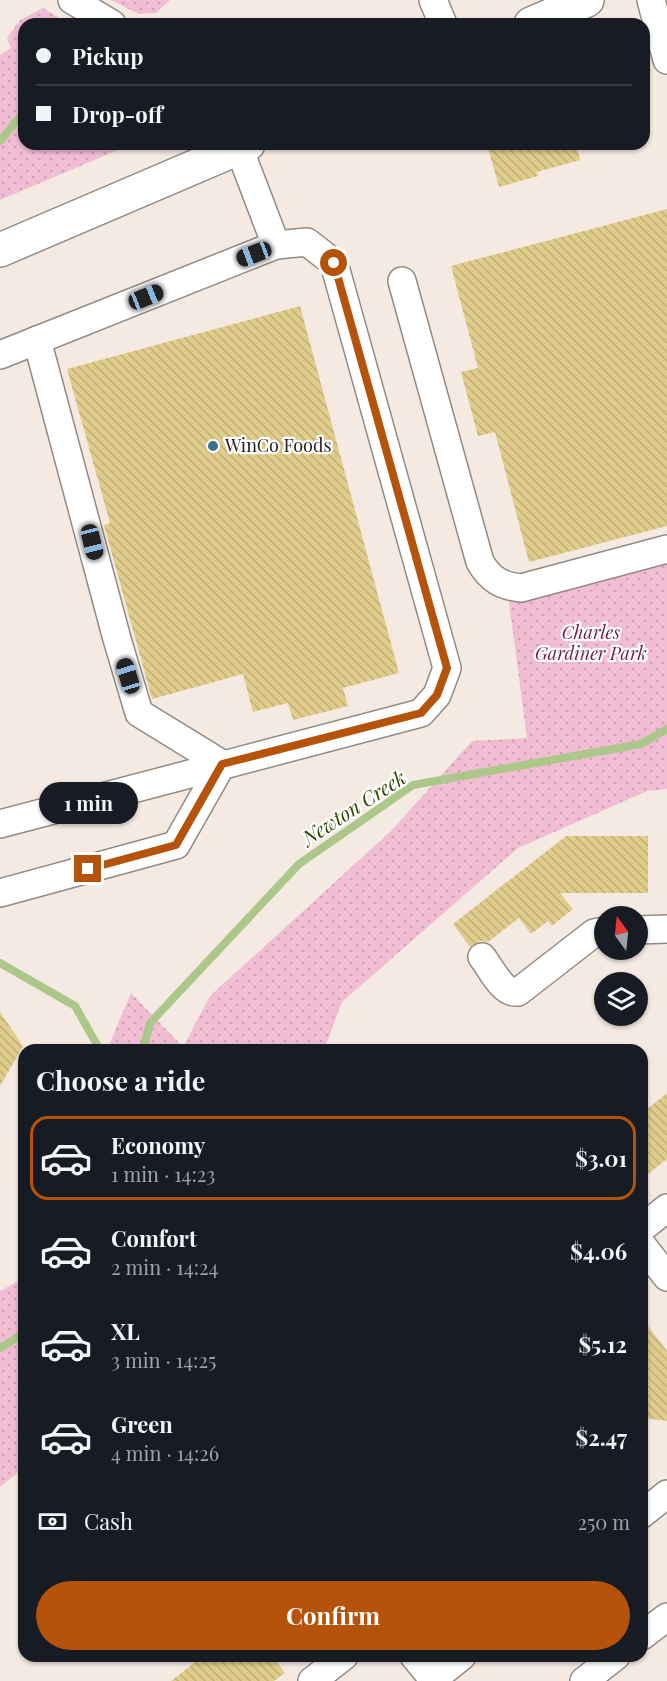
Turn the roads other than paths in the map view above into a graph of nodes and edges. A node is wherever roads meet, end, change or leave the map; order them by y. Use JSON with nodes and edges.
{"nodes":[{"id":1,"x":72,"y":0,"type":"edge"},
{"id":2,"x":433,"y":0,"type":"edge"},
{"id":3,"x":587,"y":0,"type":"edge"},
{"id":4,"x":651,"y":0,"type":"edge"},
{"id":5,"x":102,"y":18,"type":"edge"},
{"id":6,"x":440,"y":18,"type":"edge"},
{"id":7,"x":545,"y":18,"type":"edge"},
{"id":8,"x":667,"y":60,"type":"edge"},
{"id":9,"x":234,"y":150,"type":"edge"},
{"id":10,"x":244,"y":150,"type":"edge"},
{"id":11,"x":276,"y":245,"type":"junction"},
{"id":12,"x":0,"y":250,"type":"edge"},
{"id":13,"x":402,"y":281,"type":"dead end"},
{"id":14,"x":37,"y":340,"type":"junction"},
{"id":15,"x":0,"y":355,"type":"edge"},
{"id":16,"x":667,"y":549,"type":"edge"},
{"id":17,"x":222,"y":764,"type":"junction"},
{"id":18,"x":0,"y":824,"type":"edge"},
{"id":19,"x":0,"y":893,"type":"edge"},
{"id":20,"x":667,"y":929,"type":"edge"},
{"id":21,"x":648,"y":930,"type":"edge"},
{"id":22,"x":594,"y":933,"type":"edge"},
{"id":23,"x":482,"y":957,"type":"dead end"},
{"id":24,"x":667,"y":1208,"type":"edge"},
{"id":25,"x":648,"y":1223,"type":"edge"},
{"id":26,"x":648,"y":1253,"type":"edge"},
{"id":27,"x":667,"y":1277,"type":"edge"},
{"id":28,"x":667,"y":1494,"type":"edge"},
{"id":29,"x":648,"y":1507,"type":"edge"},
{"id":30,"x":667,"y":1617,"type":"edge"},
{"id":31,"x":648,"y":1631,"type":"edge"},
{"id":32,"x":333,"y":1662,"type":"edge"},
{"id":33,"x":418,"y":1662,"type":"edge"},
{"id":34,"x":454,"y":1662,"type":"edge"},
{"id":35,"x":608,"y":1662,"type":"edge"},
{"id":36,"x":432,"y":1680,"type":"edge"},
{"id":37,"x":312,"y":1681,"type":"edge"},
{"id":38,"x":584,"y":1681,"type":"edge"}],
"edges":[{"from":1,"to":5,"type":"street"},
{"from":2,"to":6,"type":"street"},
{"from":3,"to":7,"type":"main road"},
{"from":4,"to":8,"type":"street"},
{"from":9,"to":12,"type":"main road"},
{"from":10,"to":11,"type":"street"},
{"from":11,"to":14,"type":"street"},
{"from":11,"to":17,"type":"street"},
{"from":13,"to":16,"type":"street"},
{"from":14,"to":15,"type":"street"},
{"from":14,"to":17,"type":"street"},
{"from":17,"to":18,"type":"street"},
{"from":17,"to":19,"type":"street"},
{"from":20,"to":21,"type":"street"},
{"from":22,"to":23,"type":"street"},
{"from":24,"to":25,"type":"street"},
{"from":26,"to":27,"type":"street"},
{"from":28,"to":29,"type":"street"},
{"from":30,"to":31,"type":"street"},
{"from":32,"to":37,"type":"street"},
{"from":33,"to":36,"type":"street"},
{"from":34,"to":36,"type":"street"},
{"from":35,"to":38,"type":"street"}]}
